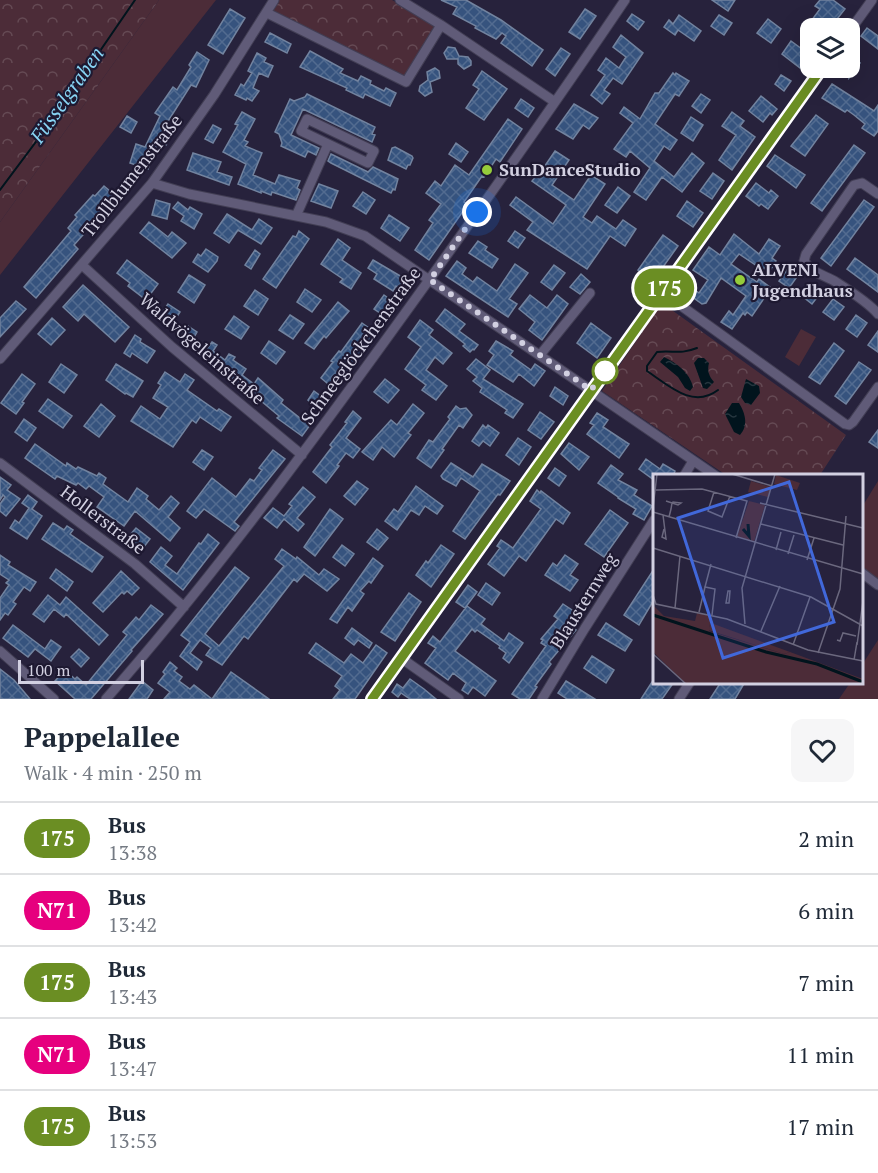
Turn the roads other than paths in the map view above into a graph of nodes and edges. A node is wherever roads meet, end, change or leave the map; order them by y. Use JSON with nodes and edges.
{"nodes":[{"id":1,"x":274,"y":0,"type":"edge"},
{"id":2,"x":400,"y":0,"type":"edge"},
{"id":3,"x":625,"y":0,"type":"edge"},
{"id":4,"x":872,"y":0,"type":"edge"},
{"id":5,"x":267,"y":13,"type":"junction"},
{"id":6,"x":859,"y":18,"type":"edge"},
{"id":7,"x":441,"y":25,"type":"junction"},
{"id":8,"x":815,"y":78,"type":"edge"},
{"id":9,"x":555,"y":102,"type":"junction"},
{"id":10,"x":328,"y":144,"type":"junction"},
{"id":11,"x":152,"y":183,"type":"junction"},
{"id":12,"x":878,"y":194,"type":"edge"},
{"id":13,"x":296,"y":216,"type":"junction"},
{"id":14,"x":82,"y":265,"type":"junction"},
{"id":15,"x":430,"y":280,"type":"junction"},
{"id":16,"x":662,"y":292,"type":"junction"},
{"id":17,"x":590,"y":293,"type":"dead end"},
{"id":18,"x":878,"y":314,"type":"edge"},
{"id":19,"x":540,"y":355,"type":"junction"},
{"id":20,"x":0,"y":359,"type":"edge"},
{"id":21,"x":878,"y":387,"type":"edge"},
{"id":22,"x":591,"y":390,"type":"junction"},
{"id":23,"x":302,"y":455,"type":"junction"},
{"id":24,"x":693,"y":461,"type":"junction"},
{"id":25,"x":0,"y":464,"type":"edge"},
{"id":26,"x":685,"y":474,"type":"edge"},
{"id":27,"x":713,"y":474,"type":"edge"},
{"id":28,"x":653,"y":522,"type":"edge"},
{"id":29,"x":863,"y":574,"type":"edge"},
{"id":30,"x":878,"y":585,"type":"edge"},
{"id":31,"x":184,"y":607,"type":"junction"},
{"id":32,"x":0,"y":651,"type":"edge"},
{"id":33,"x":401,"y":658,"type":"junction"},
{"id":34,"x":689,"y":684,"type":"edge"},
{"id":35,"x":54,"y":699,"type":"edge"},
{"id":36,"x":106,"y":699,"type":"edge"},
{"id":37,"x":372,"y":699,"type":"edge"},
{"id":38,"x":459,"y":699,"type":"edge"},
{"id":39,"x":542,"y":699,"type":"edge"},
{"id":40,"x":679,"y":699,"type":"edge"}],
"edges":[{"from":1,"to":5,"type":"street","name":"Trollblumenstraße"},
{"from":2,"to":7,"type":"street"},
{"from":3,"to":9,"type":"street","name":"Schneeglöckchenstraße"},
{"from":4,"to":6,"type":"street"},
{"from":5,"to":7,"type":"street"},
{"from":5,"to":11,"type":"street","name":"Trollblumenstraße"},
{"from":7,"to":9,"type":"street"},
{"from":8,"to":16,"type":"street"},
{"from":9,"to":15,"type":"street","name":"Schneeglöckchenstraße"},
{"from":10,"to":10,"type":"street"},
{"from":10,"to":13,"type":"street"},
{"from":11,"to":13,"type":"street"},
{"from":11,"to":14,"type":"street","name":"Trollblumenstraße"},
{"from":12,"to":18,"type":"street"},
{"from":13,"to":15,"type":"street"},
{"from":14,"to":20,"type":"street","name":"Trollblumenstraße"},
{"from":14,"to":23,"type":"street","name":"Waldvögeleinstraße"},
{"from":15,"to":19,"type":"street"},
{"from":15,"to":23,"type":"street","name":"Schneeglöckchenstraße"},
{"from":16,"to":21,"type":"street"},
{"from":16,"to":22,"type":"street"},
{"from":17,"to":19,"type":"street"},
{"from":19,"to":22,"type":"street"},
{"from":22,"to":24,"type":"street"},
{"from":22,"to":33,"type":"street"},
{"from":23,"to":31,"type":"street","name":"Schneeglöckchenstraße"},
{"from":24,"to":26,"type":"street"},
{"from":24,"to":27,"type":"street"},
{"from":25,"to":31,"type":"street","name":"Hollerstraße"},
{"from":28,"to":39,"type":"street","name":"Blausternweg"},
{"from":29,"to":30,"type":"street"},
{"from":31,"to":36,"type":"street","name":"Schneeglöckchenstraße"},
{"from":32,"to":35,"type":"street"},
{"from":33,"to":37,"type":"street"},
{"from":33,"to":38,"type":"street"},
{"from":34,"to":40,"type":"street"}]}
